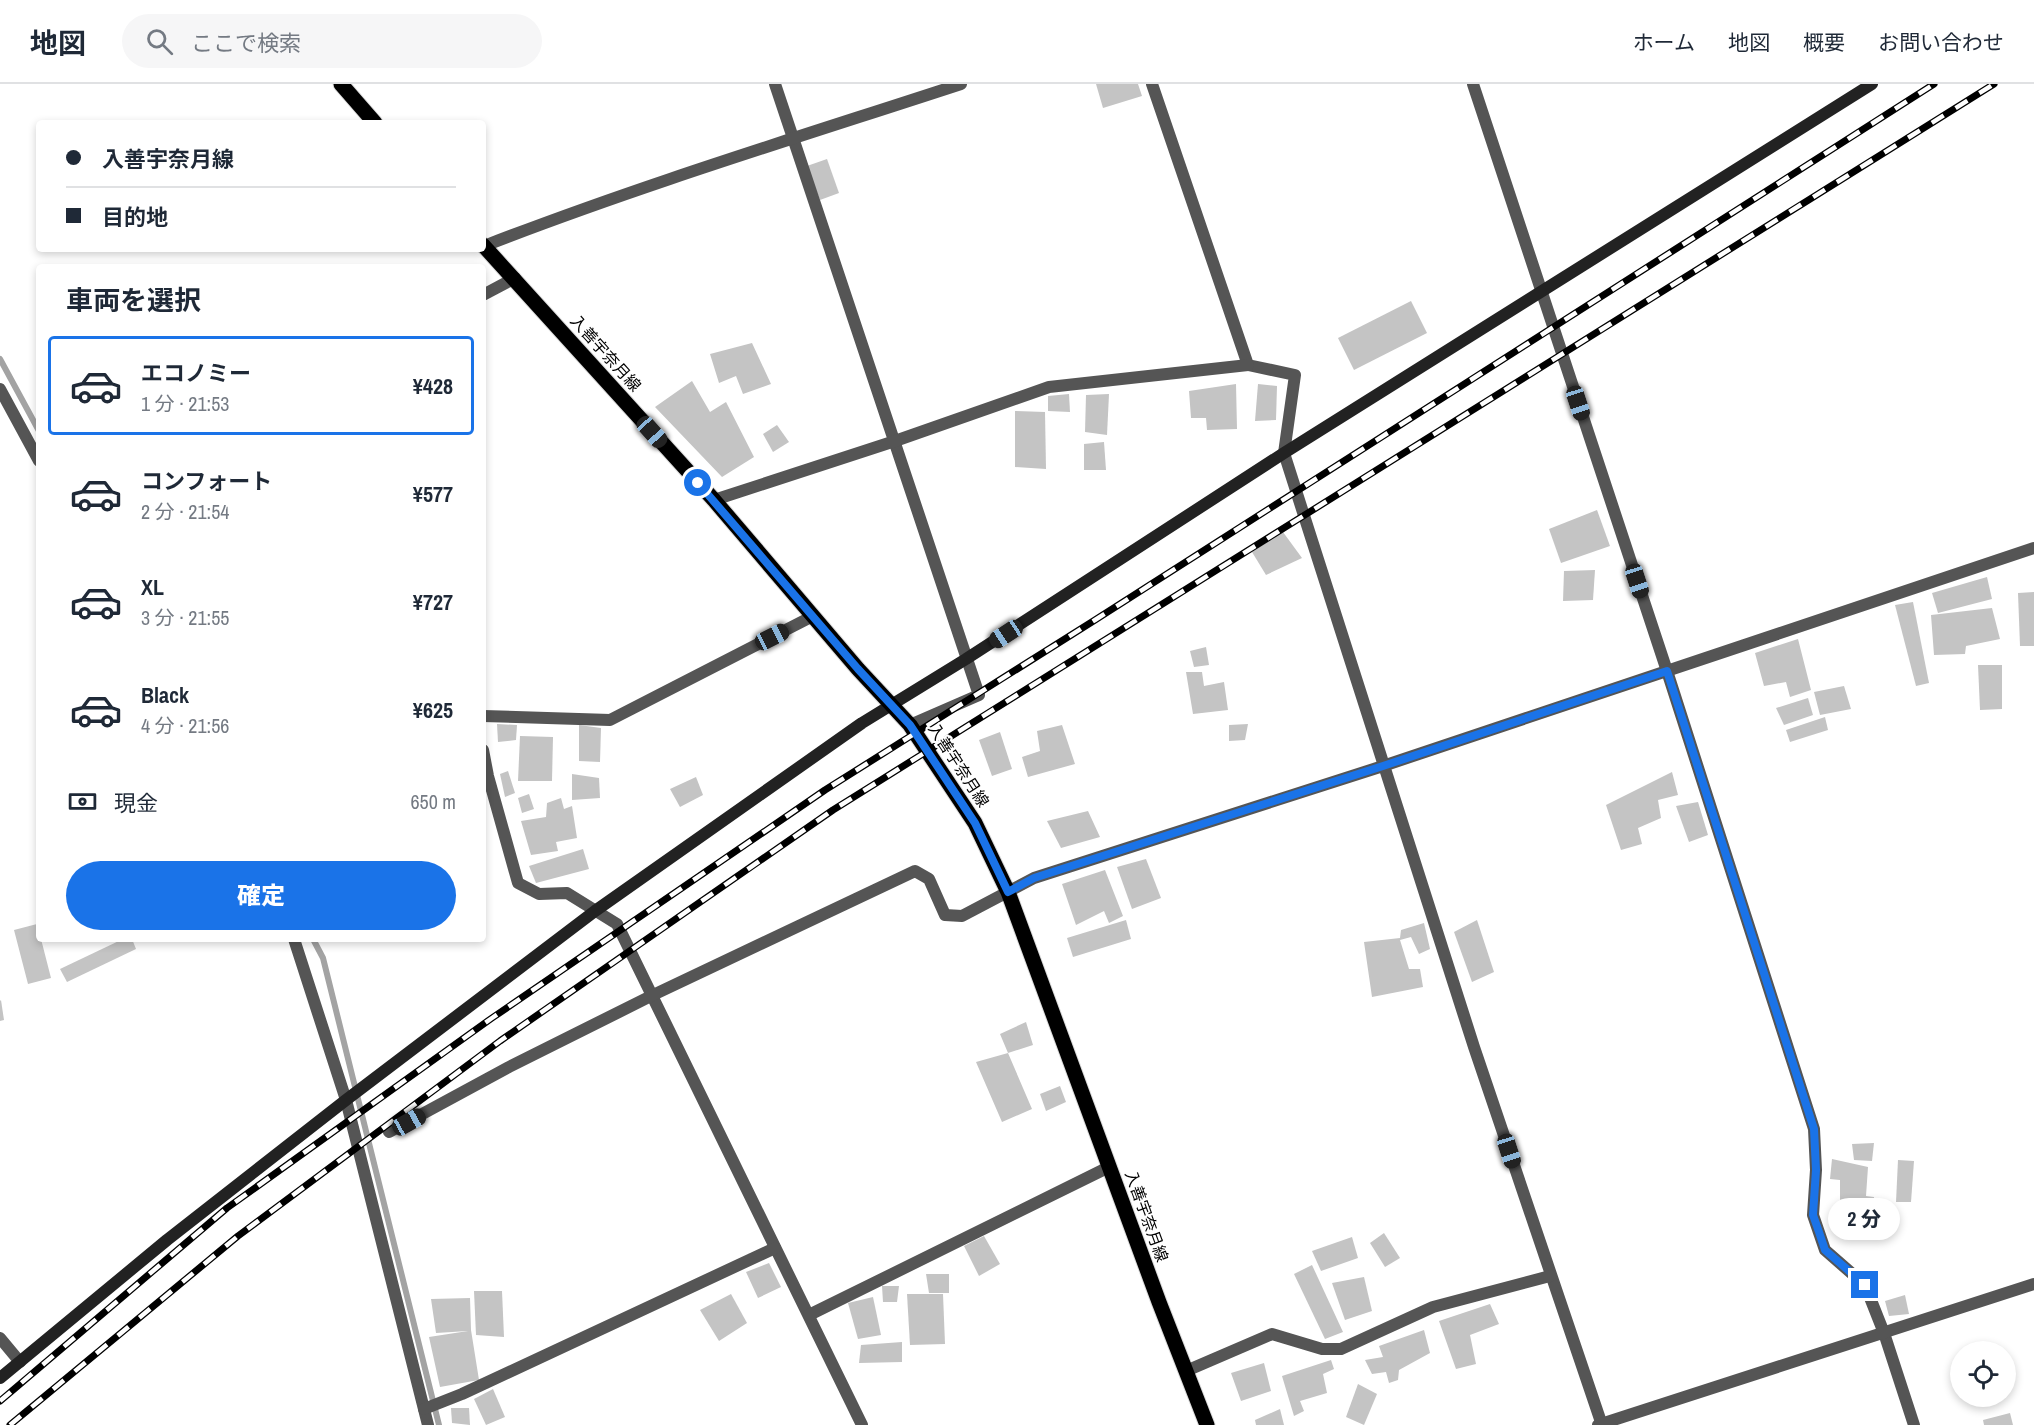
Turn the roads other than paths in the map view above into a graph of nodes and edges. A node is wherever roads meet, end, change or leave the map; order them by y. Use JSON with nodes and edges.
{"nodes":[{"id":1,"x":341,"y":84,"type":"edge"},
{"id":2,"x":775,"y":84,"type":"edge"},
{"id":3,"x":961,"y":84,"type":"edge"},
{"id":4,"x":1152,"y":84,"type":"edge"},
{"id":5,"x":1473,"y":84,"type":"edge"},
{"id":6,"x":1872,"y":84,"type":"edge"},
{"id":7,"x":372,"y":120,"type":"edge"},
{"id":8,"x":794,"y":138,"type":"junction"},
{"id":9,"x":486,"y":245,"type":"edge"},
{"id":10,"x":486,"y":249,"type":"edge"},
{"id":11,"x":514,"y":278,"type":"junction"},
{"id":12,"x":1541,"y":291,"type":"junction"},
{"id":13,"x":486,"y":293,"type":"edge"},
{"id":14,"x":1248,"y":365,"type":"junction"},
{"id":15,"x":0,"y":389,"type":"edge"},
{"id":16,"x":894,"y":441,"type":"junction"},
{"id":17,"x":1284,"y":453,"type":"junction"},
{"id":18,"x":36,"y":455,"type":"edge"},
{"id":19,"x":714,"y":500,"type":"junction"},
{"id":20,"x":2034,"y":548,"type":"edge"},
{"id":21,"x":813,"y":616,"type":"junction"},
{"id":22,"x":966,"y":659,"type":"junction"},
{"id":23,"x":1667,"y":671,"type":"junction"},
{"id":24,"x":891,"y":704,"type":"junction"},
{"id":25,"x":486,"y":716,"type":"edge"},
{"id":26,"x":910,"y":725,"type":"junction"},
{"id":27,"x":486,"y":766,"type":"edge"},
{"id":28,"x":1383,"y":766,"type":"junction"},
{"id":29,"x":1008,"y":892,"type":"junction"},
{"id":30,"x":595,"y":911,"type":"junction"},
{"id":31,"x":295,"y":942,"type":"edge"},
{"id":32,"x":652,"y":995,"type":"junction"},
{"id":33,"x":346,"y":1100,"type":"junction"},
{"id":34,"x":389,"y":1132,"type":"dead end"},
{"id":35,"x":1109,"y":1167,"type":"junction"},
{"id":36,"x":775,"y":1248,"type":"junction"},
{"id":37,"x":1550,"y":1276,"type":"junction"},
{"id":38,"x":2034,"y":1284,"type":"edge"},
{"id":39,"x":809,"y":1315,"type":"junction"},
{"id":40,"x":1884,"y":1333,"type":"junction"},
{"id":41,"x":0,"y":1338,"type":"edge"},
{"id":42,"x":20,"y":1362,"type":"junction"},
{"id":43,"x":1186,"y":1371,"type":"junction"},
{"id":44,"x":0,"y":1378,"type":"edge"},
{"id":45,"x":424,"y":1409,"type":"junction"},
{"id":46,"x":428,"y":1425,"type":"edge"},
{"id":47,"x":862,"y":1425,"type":"edge"},
{"id":48,"x":1207,"y":1425,"type":"edge"},
{"id":49,"x":1600,"y":1425,"type":"edge"},
{"id":50,"x":1914,"y":1425,"type":"edge"}],
"edges":[{"from":1,"to":7,"type":"main road"},
{"from":2,"to":8,"type":"street"},
{"from":3,"to":8,"type":"street"},
{"from":4,"to":14,"type":"street"},
{"from":5,"to":12,"type":"street"},
{"from":6,"to":12,"type":"street"},
{"from":8,"to":9,"type":"street"},
{"from":8,"to":16,"type":"street"},
{"from":10,"to":11,"type":"main road","name":"入善宇奈月線"},
{"from":11,"to":13,"type":"street"},
{"from":11,"to":19,"type":"main road","name":"入善宇奈月線"},
{"from":12,"to":17,"type":"street"},
{"from":12,"to":23,"type":"street"},
{"from":14,"to":16,"type":"street"},
{"from":14,"to":17,"type":"street"},
{"from":15,"to":18,"type":"street"},
{"from":16,"to":19,"type":"street"},
{"from":16,"to":22,"type":"street"},
{"from":17,"to":22,"type":"street"},
{"from":17,"to":28,"type":"street"},
{"from":19,"to":21,"type":"main road","name":"入善宇奈月線"},
{"from":20,"to":23,"type":"street"},
{"from":21,"to":24,"type":"main road","name":"入善宇奈月線"},
{"from":21,"to":25,"type":"street"},
{"from":22,"to":24,"type":"street"},
{"from":22,"to":26,"type":"street"},
{"from":23,"to":28,"type":"street"},
{"from":23,"to":40,"type":"street"},
{"from":24,"to":26,"type":"main road","name":"入善宇奈月線"},
{"from":24,"to":30,"type":"street"},
{"from":26,"to":29,"type":"main road","name":"入善宇奈月線"},
{"from":27,"to":30,"type":"street"},
{"from":28,"to":29,"type":"street"},
{"from":28,"to":37,"type":"street"},
{"from":29,"to":32,"type":"street"},
{"from":29,"to":35,"type":"main road","name":"入善宇奈月線"},
{"from":30,"to":32,"type":"street"},
{"from":30,"to":33,"type":"street"},
{"from":31,"to":33,"type":"street"},
{"from":32,"to":34,"type":"street"},
{"from":32,"to":36,"type":"street"},
{"from":33,"to":42,"type":"street"},
{"from":33,"to":45,"type":"street"},
{"from":35,"to":39,"type":"street"},
{"from":35,"to":43,"type":"main road","name":"入善宇奈月線"},
{"from":36,"to":39,"type":"street"},
{"from":36,"to":45,"type":"street"},
{"from":37,"to":43,"type":"street"},
{"from":37,"to":49,"type":"street"},
{"from":38,"to":40,"type":"street"},
{"from":39,"to":47,"type":"street"},
{"from":40,"to":49,"type":"street"},
{"from":40,"to":50,"type":"street"},
{"from":41,"to":42,"type":"street"},
{"from":42,"to":44,"type":"street"},
{"from":43,"to":48,"type":"main road","name":"入善宇奈月線"},
{"from":45,"to":46,"type":"street"}]}
